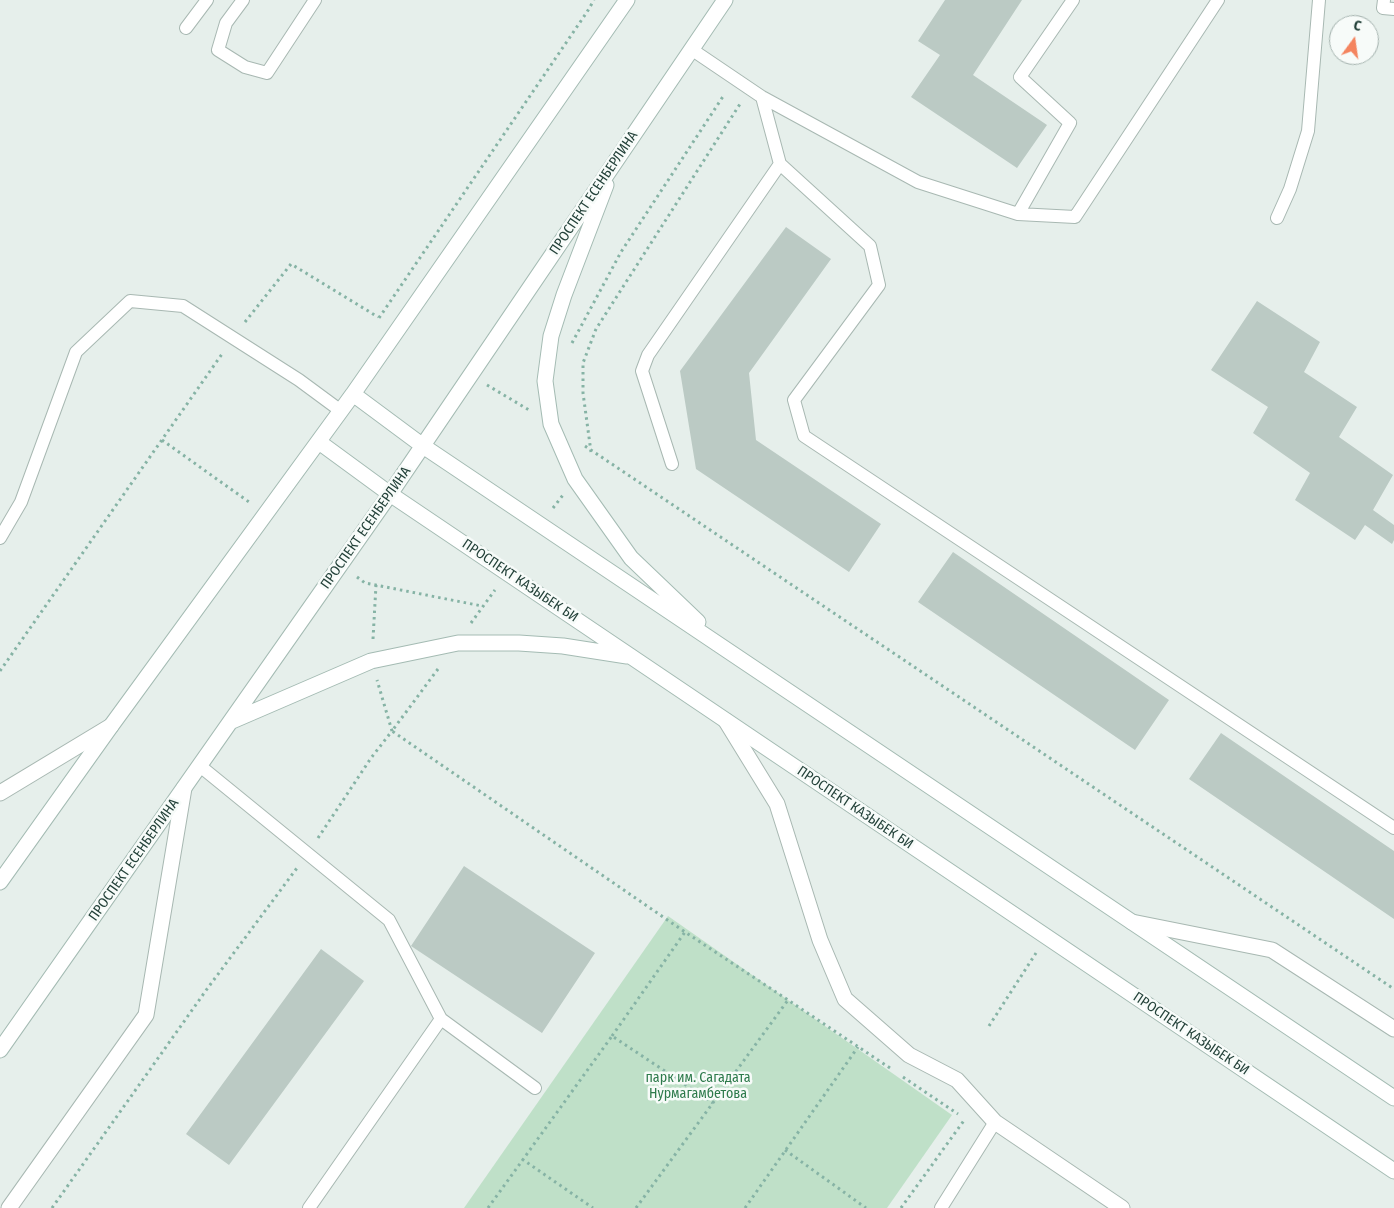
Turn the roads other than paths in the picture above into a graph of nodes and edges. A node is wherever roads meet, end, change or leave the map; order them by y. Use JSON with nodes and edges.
{"nodes":[{"id":1,"x":207,"y":0,"type":"edge"},
{"id":2,"x":242,"y":0,"type":"edge"},
{"id":3,"x":315,"y":0,"type":"edge"},
{"id":4,"x":627,"y":0,"type":"edge"},
{"id":5,"x":725,"y":0,"type":"edge"},
{"id":6,"x":1073,"y":0,"type":"edge"},
{"id":7,"x":1218,"y":0,"type":"edge"},
{"id":8,"x":1319,"y":0,"type":"edge"},
{"id":9,"x":1384,"y":0,"type":"edge"},
{"id":10,"x":1394,"y":9,"type":"edge"},
{"id":11,"x":186,"y":28,"type":"dead end"},
{"id":12,"x":691,"y":49,"type":"junction"},
{"id":13,"x":762,"y":97,"type":"junction"},
{"id":14,"x":616,"y":160,"type":"junction"},
{"id":15,"x":780,"y":164,"type":"junction"},
{"id":16,"x":1018,"y":214,"type":"junction"},
{"id":17,"x":1277,"y":218,"type":"dead end"},
{"id":18,"x":353,"y":394,"type":"junction"},
{"id":19,"x":341,"y":411,"type":"junction"},
{"id":20,"x":319,"y":442,"type":"junction"},
{"id":21,"x":422,"y":446,"type":"junction"},
{"id":22,"x":672,"y":464,"type":"dead end"},
{"id":23,"x":390,"y":494,"type":"junction"},
{"id":24,"x":0,"y":538,"type":"edge"},
{"id":25,"x":728,"y":650,"type":"junction"},
{"id":26,"x":632,"y":657,"type":"junction"},
{"id":27,"x":231,"y":721,"type":"junction"},
{"id":28,"x":726,"y":721,"type":"junction"},
{"id":29,"x":111,"y":726,"type":"junction"},
{"id":30,"x":200,"y":766,"type":"junction"},
{"id":31,"x":184,"y":788,"type":"junction"},
{"id":32,"x":0,"y":793,"type":"edge"},
{"id":33,"x":1394,"y":828,"type":"edge"},
{"id":34,"x":0,"y":882,"type":"edge"},
{"id":35,"x":1132,"y":922,"type":"junction"},
{"id":36,"x":441,"y":1019,"type":"junction"},
{"id":37,"x":1394,"y":1029,"type":"edge"},
{"id":38,"x":0,"y":1050,"type":"edge"},
{"id":39,"x":535,"y":1088,"type":"dead end"},
{"id":40,"x":1394,"y":1098,"type":"edge"},
{"id":41,"x":991,"y":1128,"type":"junction"},
{"id":42,"x":1394,"y":1171,"type":"edge"},
{"id":43,"x":1118,"y":1207,"type":"edge"},
{"id":44,"x":9,"y":1208,"type":"edge"},
{"id":45,"x":309,"y":1208,"type":"edge"},
{"id":46,"x":940,"y":1208,"type":"edge"}],
"edges":[{"from":1,"to":11,"type":"lane"},
{"from":2,"to":3,"type":"lane"},
{"from":4,"to":18,"type":"street"},
{"from":5,"to":12,"type":"street","name":"ПРОСПЕКТ ЕСЕНБЕРЛИНА"},
{"from":6,"to":16,"type":"lane"},
{"from":7,"to":16,"type":"lane"},
{"from":8,"to":17,"type":"lane"},
{"from":9,"to":10,"type":"lane"},
{"from":12,"to":13,"type":"lane"},
{"from":12,"to":14,"type":"street","name":"ПРОСПЕКТ ЕСЕНБЕРЛИНА"},
{"from":13,"to":15,"type":"lane"},
{"from":13,"to":16,"type":"lane"},
{"from":14,"to":21,"type":"street","name":"ПРОСПЕКТ ЕСЕНБЕРЛИНА"},
{"from":14,"to":25,"type":"street"},
{"from":15,"to":22,"type":"lane"},
{"from":15,"to":33,"type":"lane"},
{"from":18,"to":19,"type":"street"},
{"from":18,"to":21,"type":"street"},
{"from":19,"to":20,"type":"street"},
{"from":19,"to":24,"type":"lane"},
{"from":20,"to":23,"type":"street","name":"ПРОСПЕКТ КАЗЫБЕК БИ"},
{"from":20,"to":29,"type":"street"},
{"from":21,"to":23,"type":"street","name":"ПРОСПЕКТ ЕСЕНБЕРЛИНА"},
{"from":21,"to":25,"type":"street"},
{"from":23,"to":26,"type":"street","name":"ПРОСПЕКТ КАЗЫБЕК БИ"},
{"from":23,"to":27,"type":"street","name":"ПРОСПЕКТ ЕСЕНБЕРЛИНА"},
{"from":25,"to":35,"type":"street"},
{"from":26,"to":27,"type":"street"},
{"from":26,"to":28,"type":"street","name":"ПРОСПЕКТ КАЗЫБЕК БИ"},
{"from":27,"to":30,"type":"street","name":"ПРОСПЕКТ ЕСЕНБЕРЛИНА"},
{"from":28,"to":41,"type":"street"},
{"from":28,"to":42,"type":"street","name":"ПРОСПЕКТ КАЗЫБЕК БИ"},
{"from":29,"to":32,"type":"street"},
{"from":29,"to":34,"type":"street"},
{"from":30,"to":31,"type":"street","name":"ПРОСПЕКТ ЕСЕНБЕРЛИНА"},
{"from":30,"to":36,"type":"lane"},
{"from":31,"to":38,"type":"street","name":"ПРОСПЕКТ ЕСЕНБЕРЛИНА"},
{"from":31,"to":44,"type":"street"},
{"from":35,"to":37,"type":"street"},
{"from":35,"to":40,"type":"street"},
{"from":36,"to":39,"type":"lane"},
{"from":36,"to":45,"type":"lane"},
{"from":41,"to":43,"type":"street"},
{"from":41,"to":46,"type":"lane"}]}
